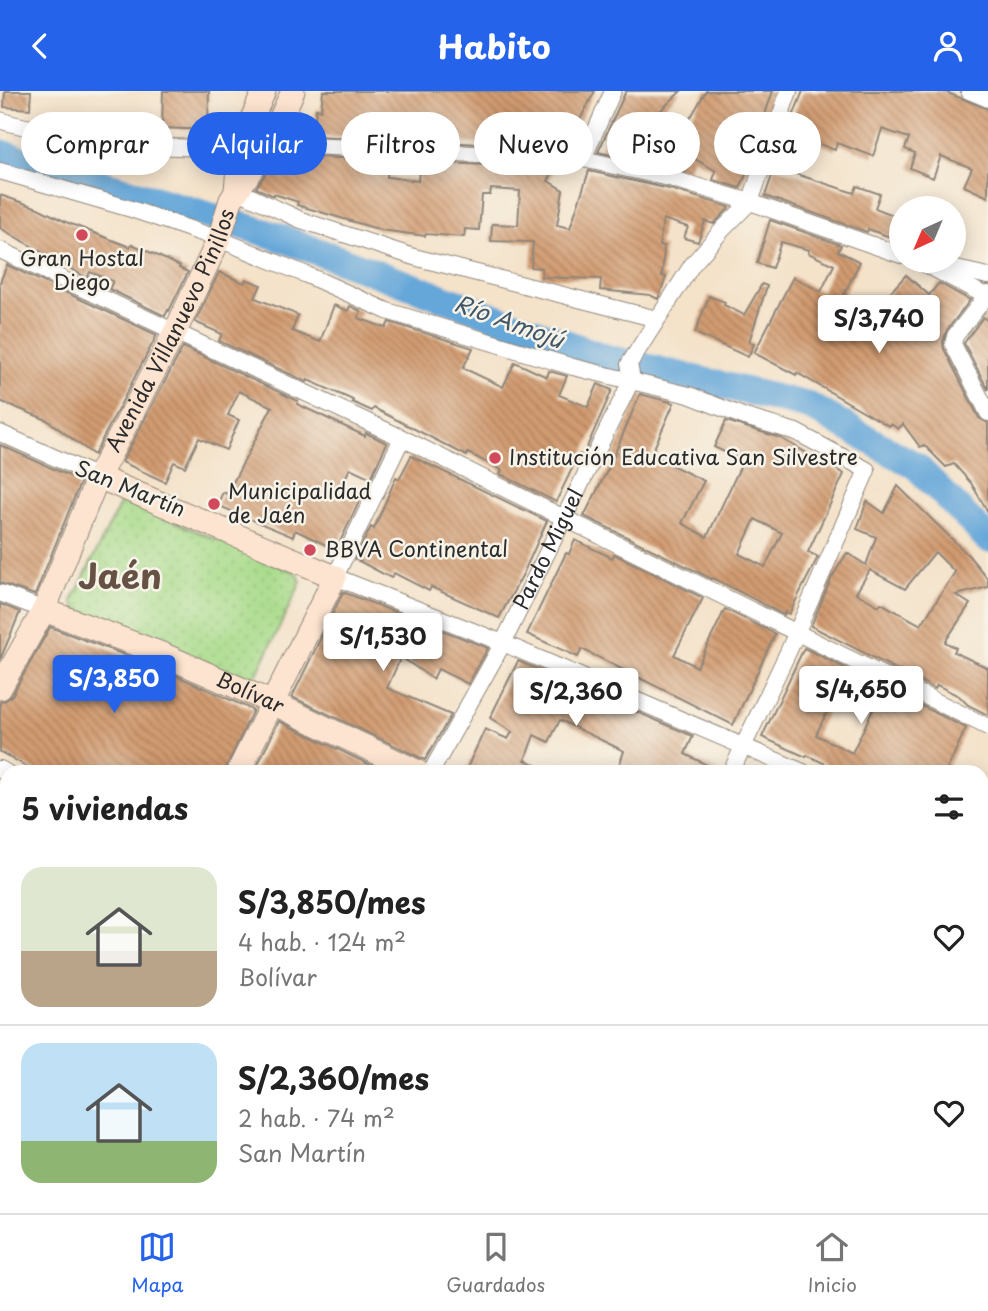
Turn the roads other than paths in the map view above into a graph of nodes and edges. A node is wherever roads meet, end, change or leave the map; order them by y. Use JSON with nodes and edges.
{"nodes":[{"id":1,"x":264,"y":91,"type":"edge"},
{"id":2,"x":293,"y":91,"type":"edge"},
{"id":3,"x":612,"y":91,"type":"edge"},
{"id":4,"x":789,"y":91,"type":"edge"},
{"id":5,"x":969,"y":91,"type":"edge"},
{"id":6,"x":988,"y":99,"type":"edge"},
{"id":7,"x":255,"y":112,"type":"edge"},
{"id":8,"x":283,"y":112,"type":"edge"},
{"id":9,"x":0,"y":120,"type":"edge"},
{"id":10,"x":593,"y":136,"type":"edge"},
{"id":11,"x":187,"y":146,"type":"edge"},
{"id":12,"x":327,"y":147,"type":"edge"},
{"id":13,"x":474,"y":154,"type":"edge"},
{"id":14,"x":593,"y":161,"type":"edge"},
{"id":15,"x":0,"y":171,"type":"edge"},
{"id":16,"x":236,"y":175,"type":"edge"},
{"id":17,"x":248,"y":175,"type":"edge"},
{"id":18,"x":234,"y":195,"type":"junction"},
{"id":19,"x":750,"y":202,"type":"junction"},
{"id":20,"x":220,"y":234,"type":"junction"},
{"id":21,"x":0,"y":250,"type":"edge"},
{"id":22,"x":889,"y":251,"type":"edge"},
{"id":23,"x":966,"y":272,"type":"edge"},
{"id":24,"x":943,"y":273,"type":"edge"},
{"id":25,"x":988,"y":277,"type":"edge"},
{"id":26,"x":988,"y":296,"type":"edge"},
{"id":27,"x":656,"y":322,"type":"junction"},
{"id":28,"x":175,"y":332,"type":"junction"},
{"id":29,"x":630,"y":372,"type":"junction"},
{"id":30,"x":988,"y":413,"type":"edge"},
{"id":31,"x":0,"y":433,"type":"edge"},
{"id":32,"x":402,"y":438,"type":"junction"},
{"id":33,"x":98,"y":477,"type":"junction"},
{"id":34,"x":564,"y":517,"type":"junction"},
{"id":35,"x":335,"y":577,"type":"junction"},
{"id":36,"x":0,"y":593,"type":"edge"},
{"id":37,"x":44,"y":610,"type":"junction"},
{"id":38,"x":797,"y":632,"type":"junction"},
{"id":39,"x":503,"y":643,"type":"junction"},
{"id":40,"x":0,"y":688,"type":"edge"},
{"id":41,"x":272,"y":703,"type":"junction"},
{"id":42,"x":988,"y":727,"type":"edge"},
{"id":43,"x":745,"y":747,"type":"junction"},
{"id":44,"x":241,"y":765,"type":"edge"},
{"id":45,"x":403,"y":765,"type":"edge"},
{"id":46,"x":435,"y":765,"type":"edge"},
{"id":47,"x":735,"y":765,"type":"edge"},
{"id":48,"x":787,"y":765,"type":"edge"}],
"edges":[{"from":1,"to":7,"type":"street"},
{"from":2,"to":8,"type":"street"},
{"from":3,"to":10,"type":"street"},
{"from":4,"to":19,"type":"street"},
{"from":5,"to":6,"type":"street"},
{"from":9,"to":11,"type":"street"},
{"from":12,"to":13,"type":"street"},
{"from":14,"to":19,"type":"street"},
{"from":15,"to":20,"type":"street"},
{"from":16,"to":18,"type":"street"},
{"from":17,"to":18,"type":"street"},
{"from":18,"to":20,"type":"street","name":"Avenida Villanuevo Pinillos"},
{"from":18,"to":27,"type":"street"},
{"from":19,"to":22,"type":"street"},
{"from":19,"to":27,"type":"street","name":"Pardo Miguel"},
{"from":20,"to":28,"type":"street","name":"Avenida Villanuevo Pinillos"},
{"from":20,"to":29,"type":"street"},
{"from":21,"to":28,"type":"street"},
{"from":23,"to":25,"type":"street"},
{"from":24,"to":26,"type":"street"},
{"from":26,"to":30,"type":"street"},
{"from":27,"to":29,"type":"street","name":"Pardo Miguel"},
{"from":28,"to":32,"type":"street"},
{"from":28,"to":33,"type":"street","name":"Avenida Villanuevo Pinillos"},
{"from":29,"to":34,"type":"street","name":"Pardo Miguel"},
{"from":29,"to":38,"type":"street"},
{"from":31,"to":33,"type":"street","name":"San Martín"},
{"from":32,"to":34,"type":"street"},
{"from":32,"to":35,"type":"street"},
{"from":33,"to":35,"type":"street","name":"San Martín"},
{"from":33,"to":37,"type":"street","name":"Avenida Villanuevo Pinillos"},
{"from":34,"to":38,"type":"street"},
{"from":34,"to":39,"type":"street","name":"Pardo Miguel"},
{"from":35,"to":39,"type":"street","name":"San Martín"},
{"from":35,"to":41,"type":"street"},
{"from":36,"to":37,"type":"street","name":"Bolívar"},
{"from":37,"to":40,"type":"street","name":"Avenida Villanuevo Pinillos"},
{"from":37,"to":41,"type":"street","name":"Bolívar"},
{"from":38,"to":42,"type":"street"},
{"from":38,"to":43,"type":"street"},
{"from":39,"to":43,"type":"street","name":"San Martín"},
{"from":39,"to":46,"type":"street","name":"Pardo Miguel"},
{"from":41,"to":44,"type":"street"},
{"from":41,"to":45,"type":"street","name":"Bolívar"},
{"from":43,"to":47,"type":"street"},
{"from":43,"to":48,"type":"street","name":"San Martín"}]}
